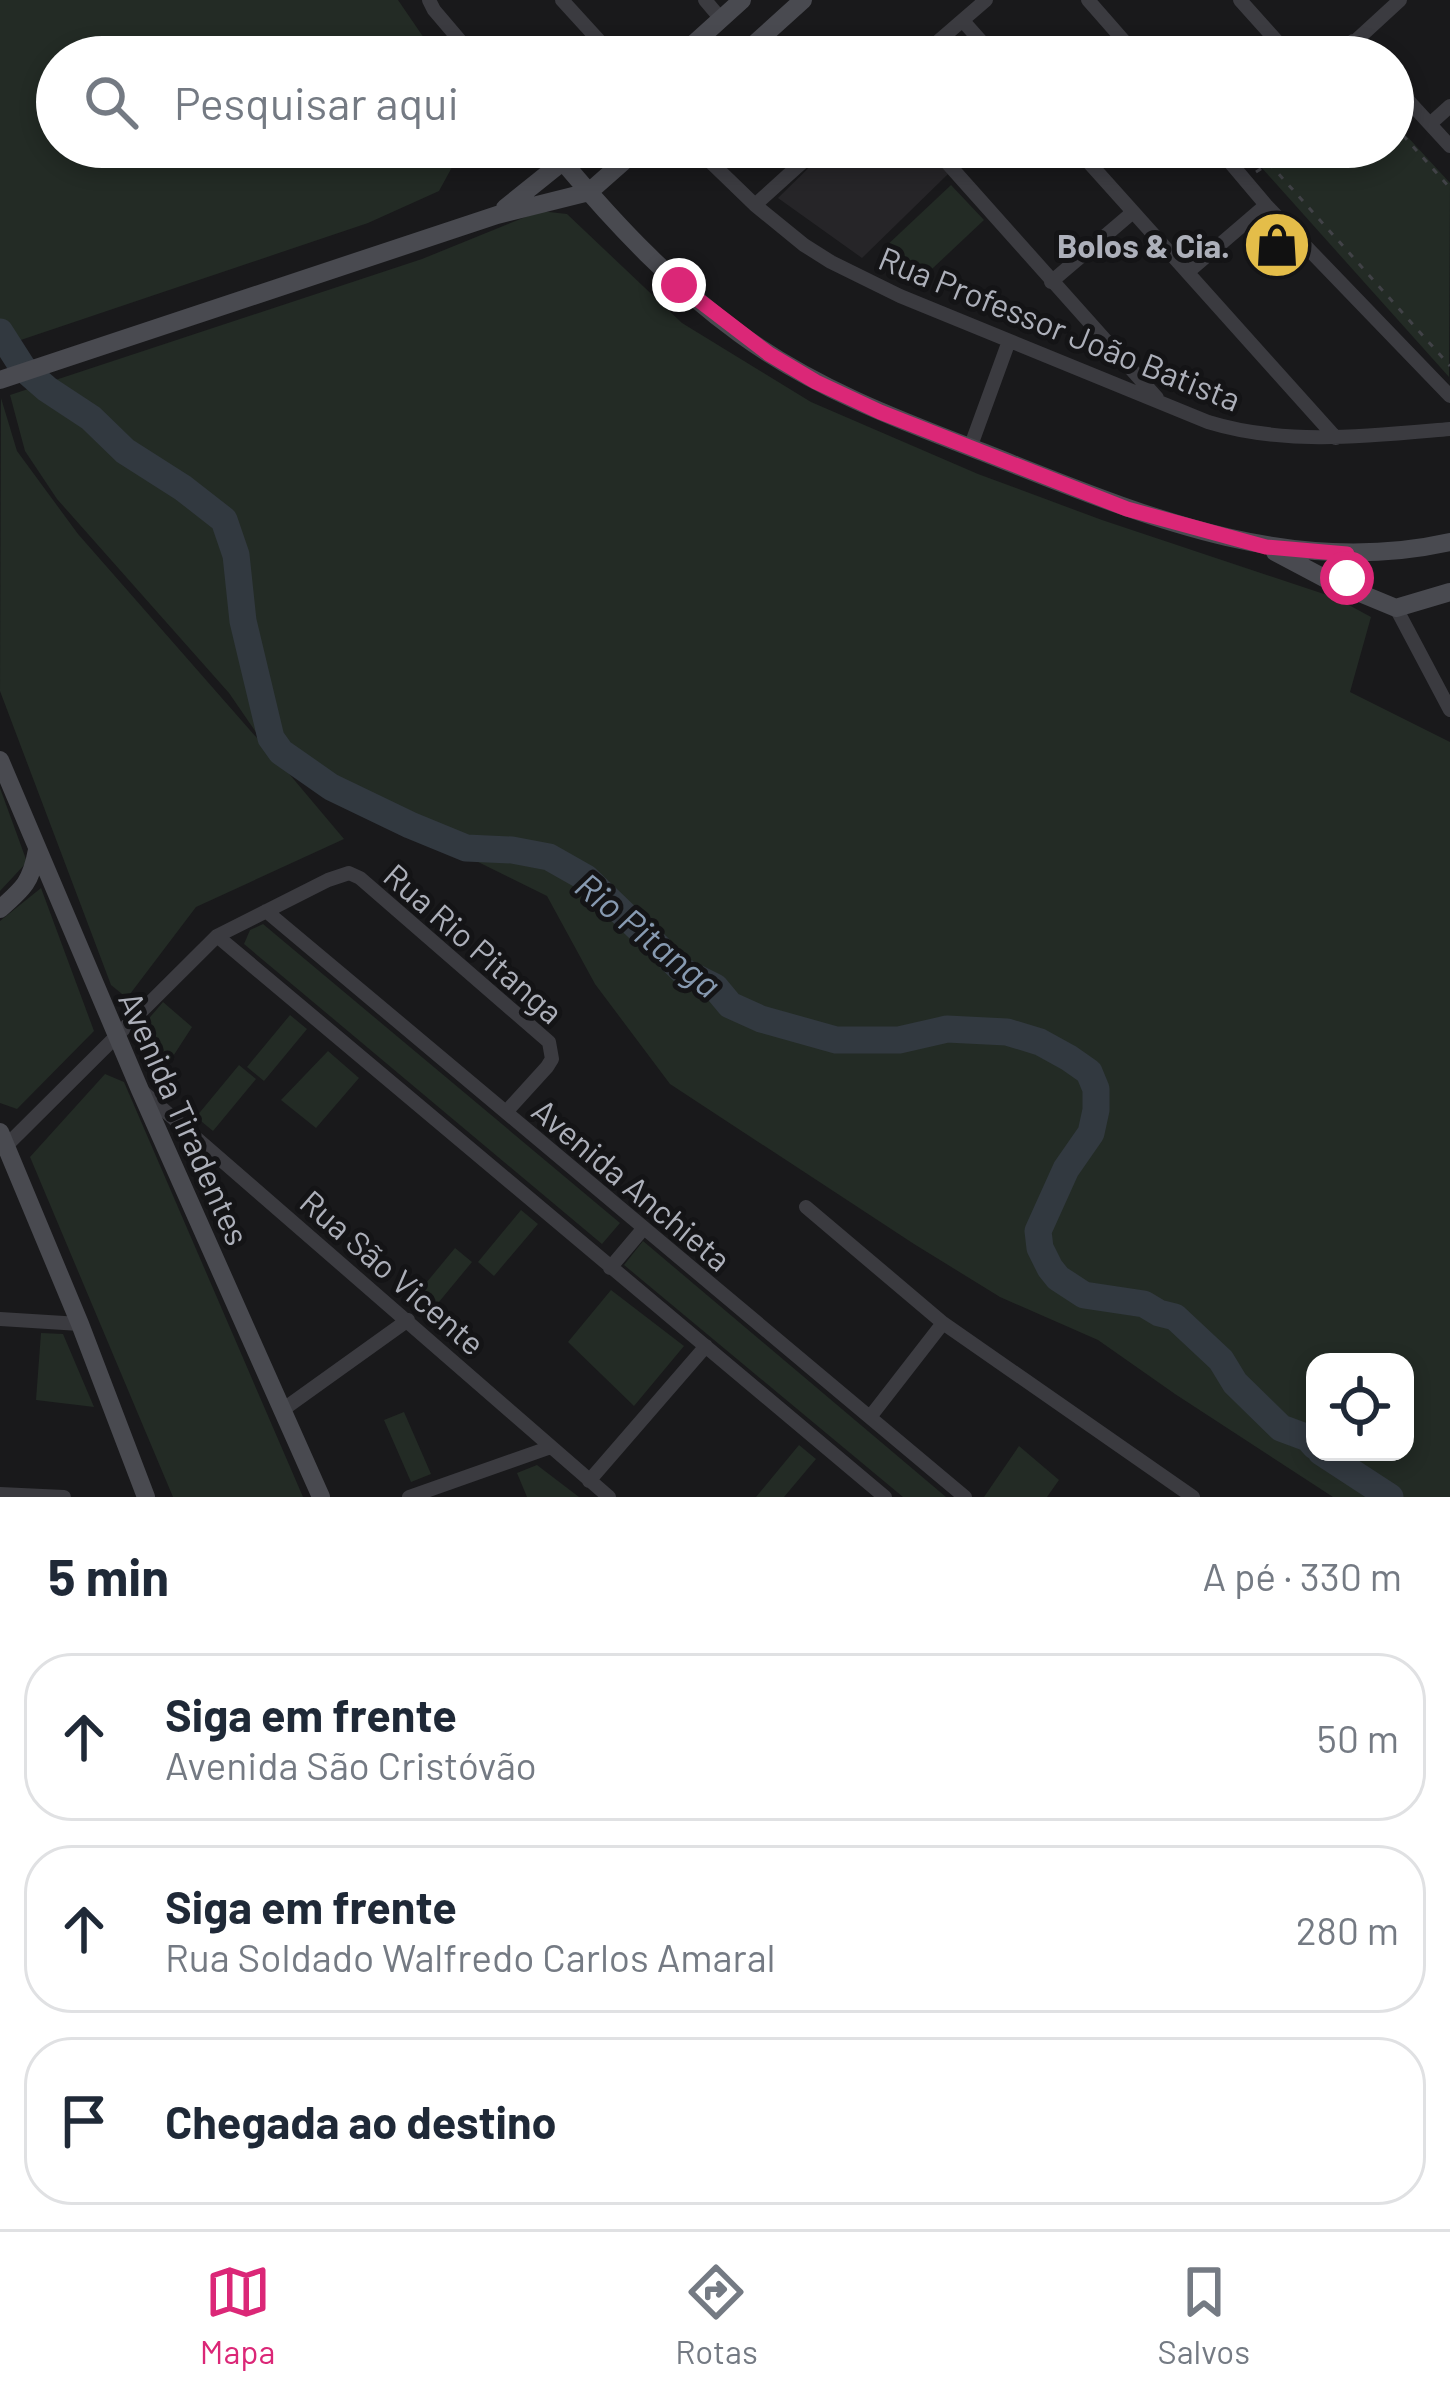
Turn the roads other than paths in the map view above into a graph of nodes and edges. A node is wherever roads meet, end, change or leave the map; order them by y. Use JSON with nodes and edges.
{"nodes":[{"id":1,"x":429,"y":0,"type":"edge"},
{"id":2,"x":562,"y":0,"type":"edge"},
{"id":3,"x":705,"y":0,"type":"edge"},
{"id":4,"x":742,"y":0,"type":"edge"},
{"id":5,"x":803,"y":0,"type":"edge"},
{"id":6,"x":986,"y":0,"type":"edge"},
{"id":7,"x":1088,"y":0,"type":"edge"},
{"id":8,"x":1240,"y":0,"type":"edge"},
{"id":9,"x":1391,"y":3,"type":"edge"},
{"id":10,"x":721,"y":19,"type":"junction"},
{"id":11,"x":963,"y":21,"type":"junction"},
{"id":12,"x":456,"y":36,"type":"edge"},
{"id":13,"x":595,"y":36,"type":"edge"},
{"id":14,"x":702,"y":36,"type":"edge"},
{"id":15,"x":763,"y":36,"type":"edge"},
{"id":16,"x":945,"y":36,"type":"edge"},
{"id":17,"x":976,"y":36,"type":"edge"},
{"id":18,"x":1120,"y":36,"type":"edge"},
{"id":19,"x":1272,"y":36,"type":"edge"},
{"id":20,"x":1358,"y":36,"type":"edge"},
{"id":21,"x":1450,"y":106,"type":"edge"},
{"id":22,"x":1414,"y":107,"type":"edge"},
{"id":23,"x":1425,"y":119,"type":"junction"},
{"id":24,"x":1450,"y":146,"type":"edge"},
{"id":25,"x":558,"y":168,"type":"edge"},
{"id":26,"x":568,"y":168,"type":"edge"},
{"id":27,"x":616,"y":168,"type":"edge"},
{"id":28,"x":716,"y":168,"type":"edge"},
{"id":29,"x":795,"y":168,"type":"edge"},
{"id":30,"x":951,"y":168,"type":"edge"},
{"id":31,"x":1094,"y":168,"type":"edge"},
{"id":32,"x":1237,"y":168,"type":"edge"},
{"id":33,"x":589,"y":192,"type":"junction"},
{"id":34,"x":754,"y":205,"type":"junction"},
{"id":35,"x":1266,"y":205,"type":"junction"},
{"id":36,"x":1133,"y":212,"type":"junction"},
{"id":37,"x":497,"y":215,"type":"junction"},
{"id":38,"x":1188,"y":272,"type":"junction"},
{"id":39,"x":1051,"y":282,"type":"junction"},
{"id":40,"x":1009,"y":341,"type":"junction"},
{"id":41,"x":0,"y":380,"type":"edge"},
{"id":42,"x":1450,"y":396,"type":"edge"},
{"id":43,"x":1161,"y":403,"type":"junction"},
{"id":44,"x":1450,"y":429,"type":"edge"},
{"id":45,"x":1336,"y":439,"type":"junction"},
{"id":46,"x":970,"y":448,"type":"junction"},
{"id":47,"x":1450,"y":542,"type":"edge"},
{"id":48,"x":1266,"y":547,"type":"junction"},
{"id":49,"x":1347,"y":554,"type":"junction"},
{"id":50,"x":1450,"y":592,"type":"edge"},
{"id":51,"x":1359,"y":593,"type":"junction"},
{"id":52,"x":1396,"y":608,"type":"junction"},
{"id":53,"x":1449,"y":707,"type":"edge"},
{"id":54,"x":0,"y":760,"type":"edge"},
{"id":55,"x":37,"y":850,"type":"junction"},
{"id":56,"x":0,"y":909,"type":"edge"},
{"id":57,"x":266,"y":911,"type":"junction"},
{"id":58,"x":217,"y":936,"type":"junction"},
{"id":59,"x":117,"y":1038,"type":"junction"},
{"id":60,"x":140,"y":1090,"type":"junction"},
{"id":61,"x":506,"y":1112,"type":"junction"},
{"id":62,"x":2,"y":1144,"type":"edge"},
{"id":63,"x":806,"y":1208,"type":"dead end"},
{"id":64,"x":643,"y":1229,"type":"junction"},
{"id":65,"x":610,"y":1268,"type":"junction"},
{"id":66,"x":0,"y":1319,"type":"edge"},
{"id":67,"x":408,"y":1320,"type":"junction"},
{"id":68,"x":943,"y":1323,"type":"junction"},
{"id":69,"x":80,"y":1324,"type":"junction"},
{"id":70,"x":706,"y":1346,"type":"junction"},
{"id":71,"x":281,"y":1411,"type":"junction"},
{"id":72,"x":870,"y":1417,"type":"junction"},
{"id":73,"x":551,"y":1448,"type":"junction"},
{"id":74,"x":589,"y":1481,"type":"junction"},
{"id":75,"x":0,"y":1494,"type":"edge"},
{"id":76,"x":64,"y":1497,"type":"edge"},
{"id":77,"x":146,"y":1497,"type":"edge"},
{"id":78,"x":321,"y":1497,"type":"edge"},
{"id":79,"x":409,"y":1497,"type":"edge"},
{"id":80,"x":609,"y":1497,"type":"edge"},
{"id":81,"x":885,"y":1497,"type":"edge"},
{"id":82,"x":965,"y":1497,"type":"edge"},
{"id":83,"x":1193,"y":1497,"type":"edge"}],
"edges":[{"from":1,"to":12,"type":"street"},
{"from":2,"to":13,"type":"street"},
{"from":3,"to":10,"type":"street"},
{"from":4,"to":10,"type":"street"},
{"from":5,"to":15,"type":"street"},
{"from":6,"to":11,"type":"street"},
{"from":7,"to":18,"type":"street"},
{"from":8,"to":19,"type":"street"},
{"from":9,"to":20,"type":"street"},
{"from":10,"to":14,"type":"street"},
{"from":11,"to":16,"type":"street"},
{"from":11,"to":17,"type":"street"},
{"from":21,"to":23,"type":"street"},
{"from":22,"to":23,"type":"street"},
{"from":23,"to":24,"type":"street"},
{"from":25,"to":37,"type":"street"},
{"from":26,"to":33,"type":"street"},
{"from":27,"to":33,"type":"street"},
{"from":28,"to":34,"type":"street","name":"Rua Professor João Batista"},
{"from":29,"to":34,"type":"street"},
{"from":30,"to":39,"type":"street"},
{"from":31,"to":36,"type":"street"},
{"from":32,"to":35,"type":"street"},
{"from":33,"to":37,"type":"street"},
{"from":33,"to":46,"type":"street"},
{"from":34,"to":40,"type":"street","name":"Rua Professor João Batista"},
{"from":35,"to":38,"type":"street"},
{"from":35,"to":42,"type":"street"},
{"from":36,"to":38,"type":"street"},
{"from":36,"to":39,"type":"street"},
{"from":37,"to":41,"type":"street"},
{"from":38,"to":45,"type":"street"},
{"from":39,"to":43,"type":"street"},
{"from":40,"to":43,"type":"street","name":"Rua Professor João Batista"},
{"from":40,"to":46,"type":"street"},
{"from":43,"to":45,"type":"street","name":"Rua Professor João Batista"},
{"from":44,"to":45,"type":"street","name":"Rua Professor João Batista"},
{"from":46,"to":48,"type":"street"},
{"from":47,"to":49,"type":"street"},
{"from":48,"to":49,"type":"street"},
{"from":48,"to":51,"type":"street"},
{"from":49,"to":51,"type":"street"},
{"from":50,"to":52,"type":"street"},
{"from":51,"to":52,"type":"street"},
{"from":52,"to":53,"type":"street"},
{"from":54,"to":55,"type":"street","name":"Avenida Tiradentes"},
{"from":55,"to":56,"type":"street"},
{"from":55,"to":59,"type":"street","name":"Avenida Tiradentes"},
{"from":57,"to":58,"type":"street"},
{"from":57,"to":61,"type":"street","name":"Avenida Anchieta"},
{"from":57,"to":61,"type":"street","name":"Rua Rio Pitanga"},
{"from":58,"to":59,"type":"street"},
{"from":58,"to":65,"type":"street"},
{"from":59,"to":60,"type":"street","name":"Avenida Tiradentes"},
{"from":59,"to":62,"type":"street"},
{"from":60,"to":67,"type":"street","name":"Rua São Vicente"},
{"from":60,"to":71,"type":"street","name":"Avenida Tiradentes"},
{"from":61,"to":64,"type":"street","name":"Avenida Anchieta"},
{"from":62,"to":69,"type":"street"},
{"from":63,"to":68,"type":"street"},
{"from":64,"to":65,"type":"street"},
{"from":64,"to":72,"type":"street","name":"Avenida Anchieta"},
{"from":65,"to":70,"type":"street"},
{"from":66,"to":69,"type":"street"},
{"from":67,"to":71,"type":"street"},
{"from":67,"to":73,"type":"street","name":"Rua São Vicente"},
{"from":68,"to":72,"type":"street"},
{"from":68,"to":83,"type":"street"},
{"from":69,"to":77,"type":"street"},
{"from":70,"to":74,"type":"street"},
{"from":70,"to":81,"type":"street"},
{"from":71,"to":78,"type":"street","name":"Avenida Tiradentes"},
{"from":72,"to":82,"type":"street","name":"Avenida Anchieta"},
{"from":73,"to":74,"type":"street","name":"Rua São Vicente"},
{"from":73,"to":79,"type":"street"},
{"from":74,"to":80,"type":"street","name":"Rua São Vicente"},
{"from":75,"to":76,"type":"street"}]}
